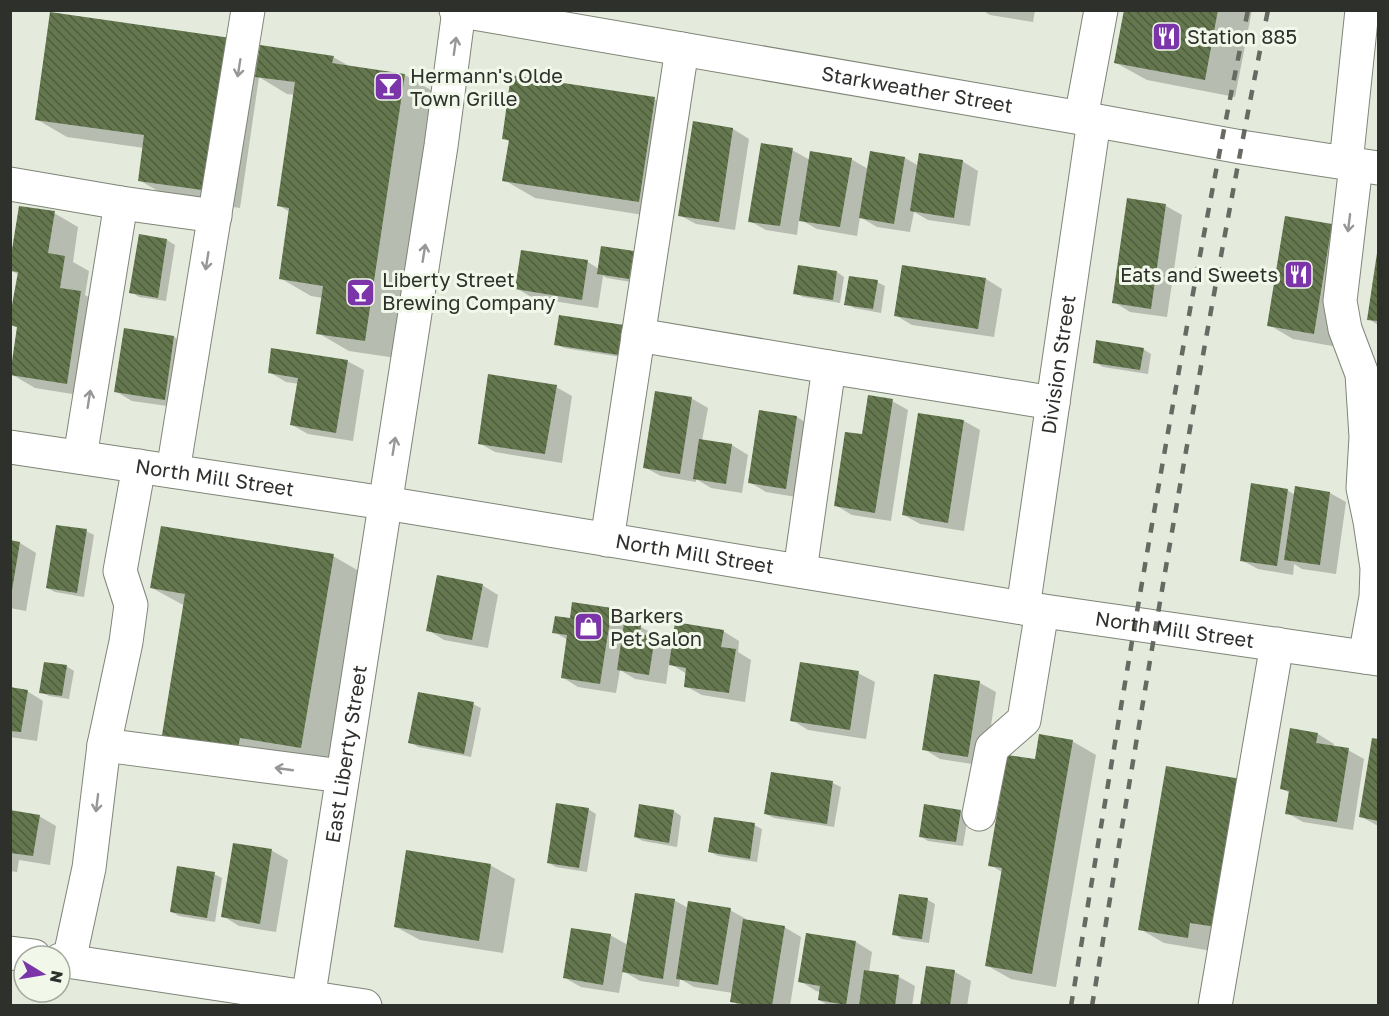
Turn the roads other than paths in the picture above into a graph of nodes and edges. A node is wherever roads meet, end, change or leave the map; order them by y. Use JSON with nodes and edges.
{"nodes":[{"id":1,"x":248,"y":10,"type":"edge"},
{"id":2,"x":1101,"y":10,"type":"edge"},
{"id":3,"x":1362,"y":10,"type":"edge"},
{"id":4,"x":458,"y":11,"type":"edge"},
{"id":5,"x":682,"y":49,"type":"junction"},
{"id":6,"x":1088,"y":119,"type":"junction"},
{"id":7,"x":1360,"y":165,"type":"edge"},
{"id":8,"x":10,"y":184,"type":"edge"},
{"id":9,"x":121,"y":203,"type":"junction"},
{"id":10,"x":215,"y":216,"type":"junction"},
{"id":11,"x":638,"y":335,"type":"junction"},
{"id":12,"x":829,"y":367,"type":"junction"},
{"id":13,"x":1370,"y":369,"type":"edge"},
{"id":14,"x":1053,"y":403,"type":"junction"},
{"id":15,"x":10,"y":447,"type":"edge"},
{"id":16,"x":80,"y":457,"type":"junction"},
{"id":17,"x":139,"y":466,"type":"junction"},
{"id":18,"x":173,"y":471,"type":"junction"},
{"id":19,"x":385,"y":504,"type":"junction"},
{"id":20,"x":607,"y":540,"type":"junction"},
{"id":21,"x":1377,"y":560,"type":"edge"},
{"id":22,"x":800,"y":571,"type":"junction"},
{"id":23,"x":1032,"y":609,"type":"junction"},
{"id":24,"x":1276,"y":645,"type":"junction"},
{"id":25,"x":1372,"y":658,"type":"edge"},
{"id":26,"x":104,"y":744,"type":"junction"},
{"id":27,"x":342,"y":776,"type":"junction"},
{"id":28,"x":979,"y":814,"type":"dead end"},
{"id":29,"x":69,"y":944,"type":"edge"},
{"id":30,"x":72,"y":962,"type":"edge"},
{"id":31,"x":308,"y":1001,"type":"edge"},
{"id":32,"x":365,"y":1005,"type":"edge"},
{"id":33,"x":1215,"y":1005,"type":"edge"}],
"edges":[{"from":1,"to":10,"type":"street","one_way":true},
{"from":2,"to":6,"type":"street","name":"Division Street"},
{"from":3,"to":7,"type":"street"},
{"from":4,"to":5,"type":"street","name":"Starkweather Street"},
{"from":19,"to":4,"type":"street","name":"East Liberty Street","one_way":true},
{"from":5,"to":6,"type":"street","name":"Starkweather Street"},
{"from":5,"to":11,"type":"street"},
{"from":6,"to":7,"type":"street","name":"Starkweather Street"},
{"from":6,"to":14,"type":"street","name":"Division Street"},
{"from":7,"to":13,"type":"street","one_way":true},
{"from":8,"to":9,"type":"street"},
{"from":9,"to":10,"type":"street"},
{"from":16,"to":9,"type":"street","one_way":true},
{"from":10,"to":18,"type":"street","one_way":true},
{"from":11,"to":12,"type":"street"},
{"from":11,"to":20,"type":"street"},
{"from":12,"to":14,"type":"street"},
{"from":12,"to":22,"type":"street"},
{"from":13,"to":21,"type":"street"},
{"from":14,"to":23,"type":"street","name":"Division Street"},
{"from":15,"to":16,"type":"street","name":"North Mill Street"},
{"from":16,"to":17,"type":"street","name":"North Mill Street"},
{"from":17,"to":18,"type":"street","name":"North Mill Street"},
{"from":17,"to":26,"type":"street"},
{"from":18,"to":19,"type":"street","name":"North Mill Street"},
{"from":19,"to":20,"type":"street","name":"North Mill Street"},
{"from":19,"to":27,"type":"street","name":"East Liberty Street"},
{"from":20,"to":22,"type":"street","name":"North Mill Street"},
{"from":21,"to":25,"type":"street"},
{"from":22,"to":23,"type":"street","name":"North Mill Street"},
{"from":23,"to":24,"type":"street","name":"North Mill Street"},
{"from":23,"to":28,"type":"street","name":"Division Street"},
{"from":24,"to":25,"type":"street","name":"North Mill Street"},
{"from":24,"to":33,"type":"street"},
{"from":27,"to":26,"type":"street","one_way":true},
{"from":26,"to":29,"type":"street","one_way":true},
{"from":27,"to":31,"type":"street","name":"East Liberty Street"},
{"from":30,"to":31,"type":"street"},
{"from":31,"to":32,"type":"street"}]}
